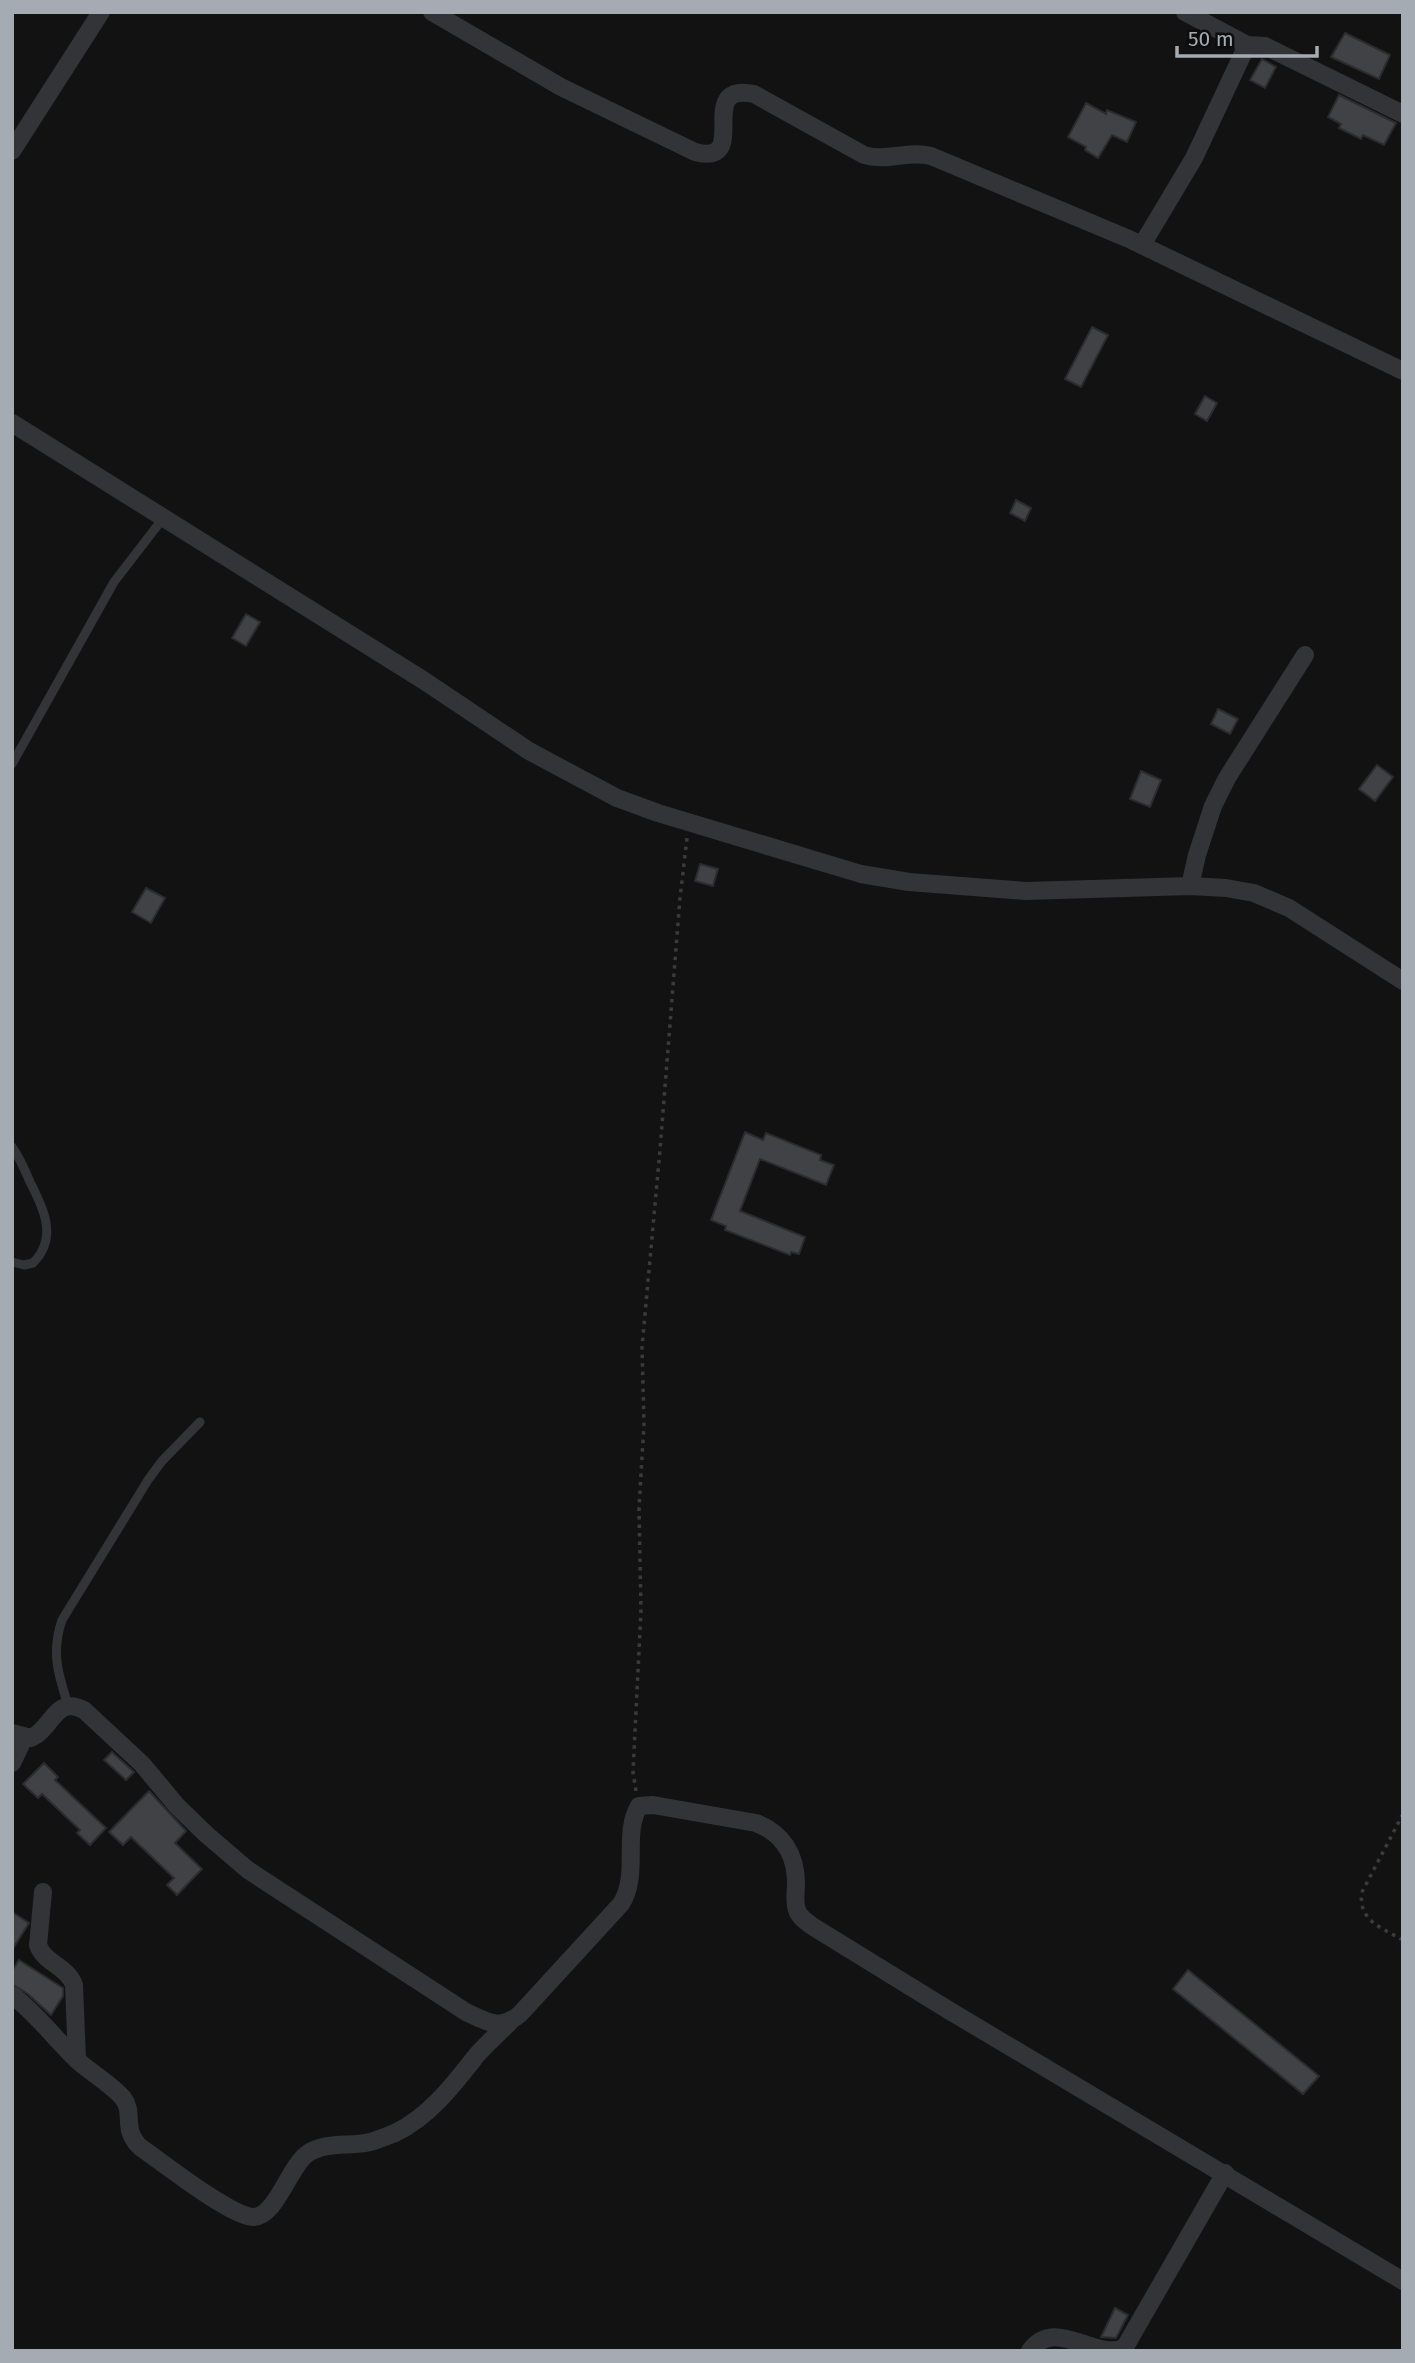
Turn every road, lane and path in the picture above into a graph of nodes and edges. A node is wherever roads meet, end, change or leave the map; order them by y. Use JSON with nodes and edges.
{"nodes":[{"id":1,"x":100,"y":12,"type":"edge"},
{"id":2,"x":432,"y":12,"type":"edge"},
{"id":3,"x":1185,"y":12,"type":"edge"},
{"id":4,"x":1247,"y":46,"type":"junction"},
{"id":5,"x":1403,"y":114,"type":"edge"},
{"id":6,"x":12,"y":151,"type":"edge"},
{"id":7,"x":1142,"y":245,"type":"junction"},
{"id":8,"x":1403,"y":372,"type":"edge"},
{"id":9,"x":12,"y":423,"type":"edge"},
{"id":10,"x":164,"y":517,"type":"junction"},
{"id":11,"x":1305,"y":655,"type":"dead end"},
{"id":12,"x":12,"y":764,"type":"edge"},
{"id":13,"x":689,"y":822,"type":"junction"},
{"id":14,"x":1190,"y":886,"type":"junction"},
{"id":15,"x":1403,"y":981,"type":"edge"},
{"id":16,"x":12,"y":1147,"type":"edge"},
{"id":17,"x":12,"y":1262,"type":"edge"},
{"id":18,"x":200,"y":1422,"type":"dead end"},
{"id":19,"x":68,"y":1705,"type":"junction"},
{"id":20,"x":18,"y":1735,"type":"edge"},
{"id":21,"x":12,"y":1763,"type":"edge"},
{"id":22,"x":639,"y":1806,"type":"junction"},
{"id":23,"x":1403,"y":1814,"type":"edge"},
{"id":24,"x":43,"y":1892,"type":"dead end"},
{"id":25,"x":1403,"y":1940,"type":"edge"},
{"id":26,"x":12,"y":1995,"type":"edge"},
{"id":27,"x":510,"y":2022,"type":"junction"},
{"id":28,"x":77,"y":2060,"type":"junction"},
{"id":29,"x":1224,"y":2174,"type":"junction"},
{"id":30,"x":1403,"y":2281,"type":"edge"},
{"id":31,"x":1030,"y":2351,"type":"edge"}],
"edges":[{"from":1,"to":6,"type":"street"},
{"from":2,"to":7,"type":"street"},
{"from":3,"to":4,"type":"street"},
{"from":4,"to":5,"type":"street"},
{"from":4,"to":7,"type":"street"},
{"from":7,"to":8,"type":"street"},
{"from":9,"to":10,"type":"street"},
{"from":10,"to":12,"type":"lane"},
{"from":10,"to":13,"type":"street"},
{"from":11,"to":14,"type":"street"},
{"from":13,"to":14,"type":"street"},
{"from":13,"to":22,"type":"path"},
{"from":14,"to":15,"type":"street"},
{"from":16,"to":17,"type":"lane"},
{"from":18,"to":19,"type":"lane"},
{"from":19,"to":20,"type":"street"},
{"from":19,"to":27,"type":"street"},
{"from":20,"to":21,"type":"street"},
{"from":22,"to":27,"type":"street"},
{"from":22,"to":29,"type":"street"},
{"from":23,"to":25,"type":"path"},
{"from":24,"to":28,"type":"street"},
{"from":26,"to":28,"type":"street"},
{"from":27,"to":28,"type":"street"},
{"from":29,"to":30,"type":"street"},
{"from":29,"to":31,"type":"street"}]}
